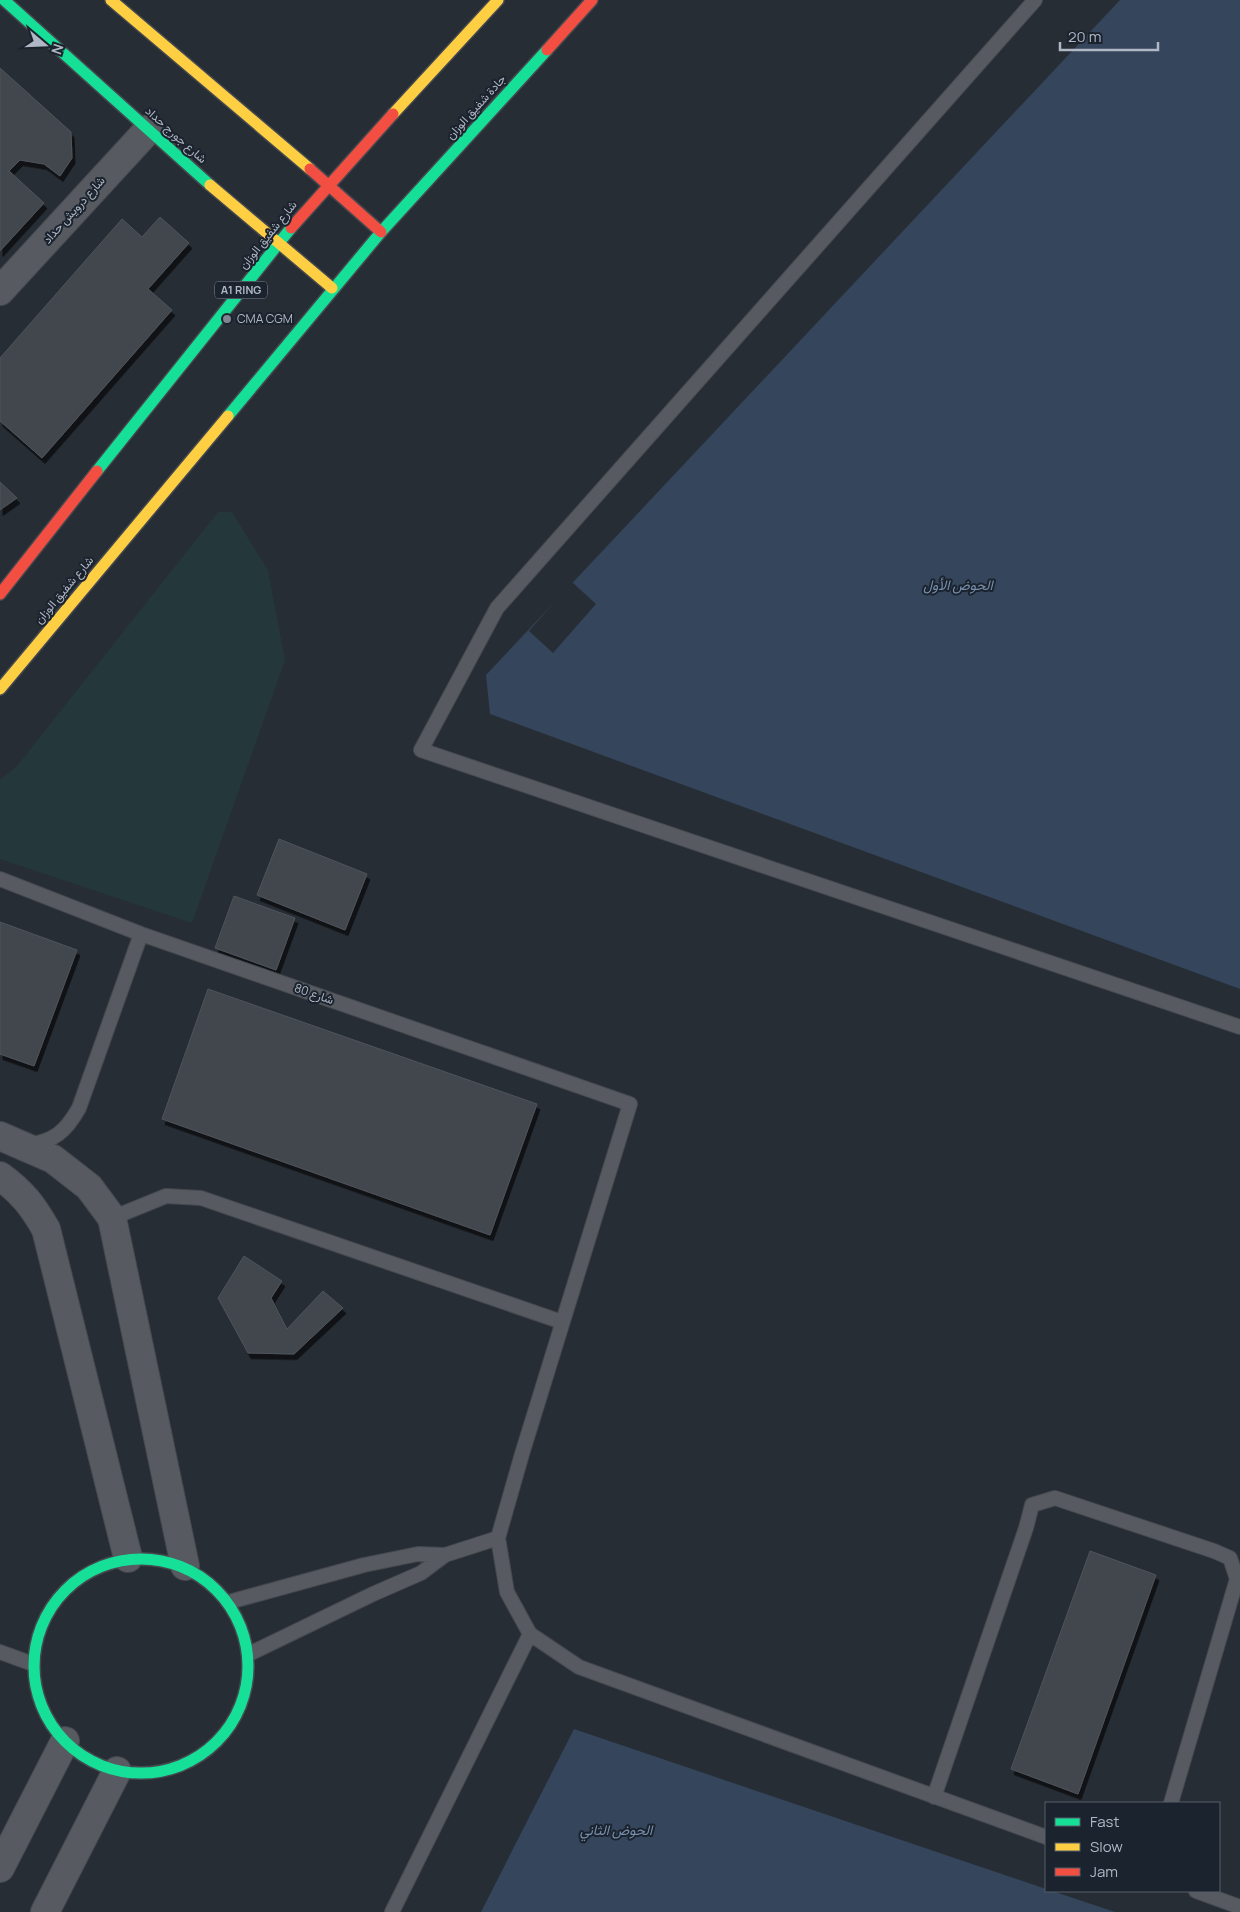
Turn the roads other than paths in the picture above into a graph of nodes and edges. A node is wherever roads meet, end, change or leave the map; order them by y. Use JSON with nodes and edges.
{"nodes":[{"id":1,"x":4,"y":0,"type":"edge"},
{"id":2,"x":111,"y":0,"type":"edge"},
{"id":3,"x":498,"y":0,"type":"edge"},
{"id":4,"x":592,"y":0,"type":"edge"},
{"id":5,"x":1035,"y":0,"type":"edge"},
{"id":6,"x":149,"y":128,"type":"junction"},
{"id":7,"x":328,"y":185,"type":"junction"},
{"id":8,"x":381,"y":232,"type":"junction"},
{"id":9,"x":279,"y":242,"type":"junction"},
{"id":10,"x":332,"y":288,"type":"junction"},
{"id":11,"x":0,"y":292,"type":"edge"},
{"id":12,"x":0,"y":594,"type":"edge"},
{"id":13,"x":0,"y":689,"type":"edge"},
{"id":14,"x":0,"y":879,"type":"edge"},
{"id":15,"x":141,"y":934,"type":"junction"},
{"id":16,"x":1240,"y":1027,"type":"edge"},
{"id":17,"x":0,"y":1136,"type":"edge"},
{"id":18,"x":25,"y":1146,"type":"junction"},
{"id":19,"x":0,"y":1164,"type":"edge"},
{"id":20,"x":0,"y":1176,"type":"edge"},
{"id":21,"x":112,"y":1218,"type":"junction"},
{"id":22,"x":562,"y":1322,"type":"junction"},
{"id":23,"x":498,"y":1538,"type":"junction"},
{"id":24,"x":445,"y":1555,"type":"junction"},
{"id":25,"x":128,"y":1558,"type":"junction"},
{"id":26,"x":185,"y":1566,"type":"junction"},
{"id":27,"x":229,"y":1602,"type":"junction"},
{"id":28,"x":530,"y":1634,"type":"junction"},
{"id":29,"x":0,"y":1652,"type":"edge"},
{"id":30,"x":249,"y":1654,"type":"junction"},
{"id":31,"x":33,"y":1664,"type":"junction"},
{"id":32,"x":65,"y":1741,"type":"junction"},
{"id":33,"x":117,"y":1771,"type":"junction"},
{"id":34,"x":934,"y":1797,"type":"junction"},
{"id":35,"x":1171,"y":1802,"type":"edge"},
{"id":36,"x":1045,"y":1837,"type":"edge"},
{"id":37,"x":0,"y":1868,"type":"edge"},
{"id":38,"x":1199,"y":1892,"type":"edge"},
{"id":39,"x":1240,"y":1907,"type":"edge"},
{"id":40,"x":45,"y":1912,"type":"edge"},
{"id":41,"x":392,"y":1912,"type":"edge"}],
"edges":[{"from":1,"to":6,"type":"main road","name":"شارع جورج حداد"},
{"from":2,"to":7,"type":"main road"},
{"from":3,"to":7,"type":"main road","name":"شارع شفيق الوزان","number":"A1 RING"},
{"from":4,"to":8,"type":"main road","name":"جادة شفيق الوزان"},
{"from":5,"to":16,"type":"lane"},
{"from":6,"to":9,"type":"main road","name":"شارع جورج حداد"},
{"from":6,"to":11,"type":"street","name":"شارع درويش حداد"},
{"from":7,"to":8,"type":"main road"},
{"from":7,"to":9,"type":"main road","name":"شارع شفيق الوزان","number":"A1 RING"},
{"from":8,"to":10,"type":"main road","name":"شارع شفيق الوزان"},
{"from":9,"to":10,"type":"main road","name":"شارع جورج حداد"},
{"from":9,"to":12,"type":"main road","name":"شارع شفيق الوزان","number":"A1 RING"},
{"from":10,"to":13,"type":"main road","name":"شارع شفيق الوزان"},
{"from":14,"to":15,"type":"lane","name":"شارع 80"},
{"from":15,"to":18,"type":"lane"},
{"from":15,"to":22,"type":"lane","name":"شارع 80"},
{"from":17,"to":18,"type":"street"},
{"from":18,"to":19,"type":"street"},
{"from":18,"to":21,"type":"street"},
{"from":20,"to":25,"type":"street"},
{"from":21,"to":22,"type":"lane"},
{"from":21,"to":26,"type":"street"},
{"from":22,"to":23,"type":"lane"},
{"from":23,"to":24,"type":"lane"},
{"from":23,"to":28,"type":"lane"},
{"from":24,"to":27,"type":"lane"},
{"from":24,"to":30,"type":"lane"},
{"from":25,"to":26,"type":"main road"},
{"from":25,"to":31,"type":"main road"},
{"from":26,"to":27,"type":"main road"},
{"from":27,"to":30,"type":"main road"},
{"from":28,"to":34,"type":"lane"},
{"from":28,"to":41,"type":"lane"},
{"from":29,"to":31,"type":"lane"},
{"from":30,"to":33,"type":"main road"},
{"from":31,"to":32,"type":"main road"},
{"from":32,"to":33,"type":"main road"},
{"from":32,"to":37,"type":"street"},
{"from":33,"to":40,"type":"street"},
{"from":34,"to":35,"type":"lane"},
{"from":34,"to":36,"type":"lane"},
{"from":38,"to":39,"type":"lane"}]}
